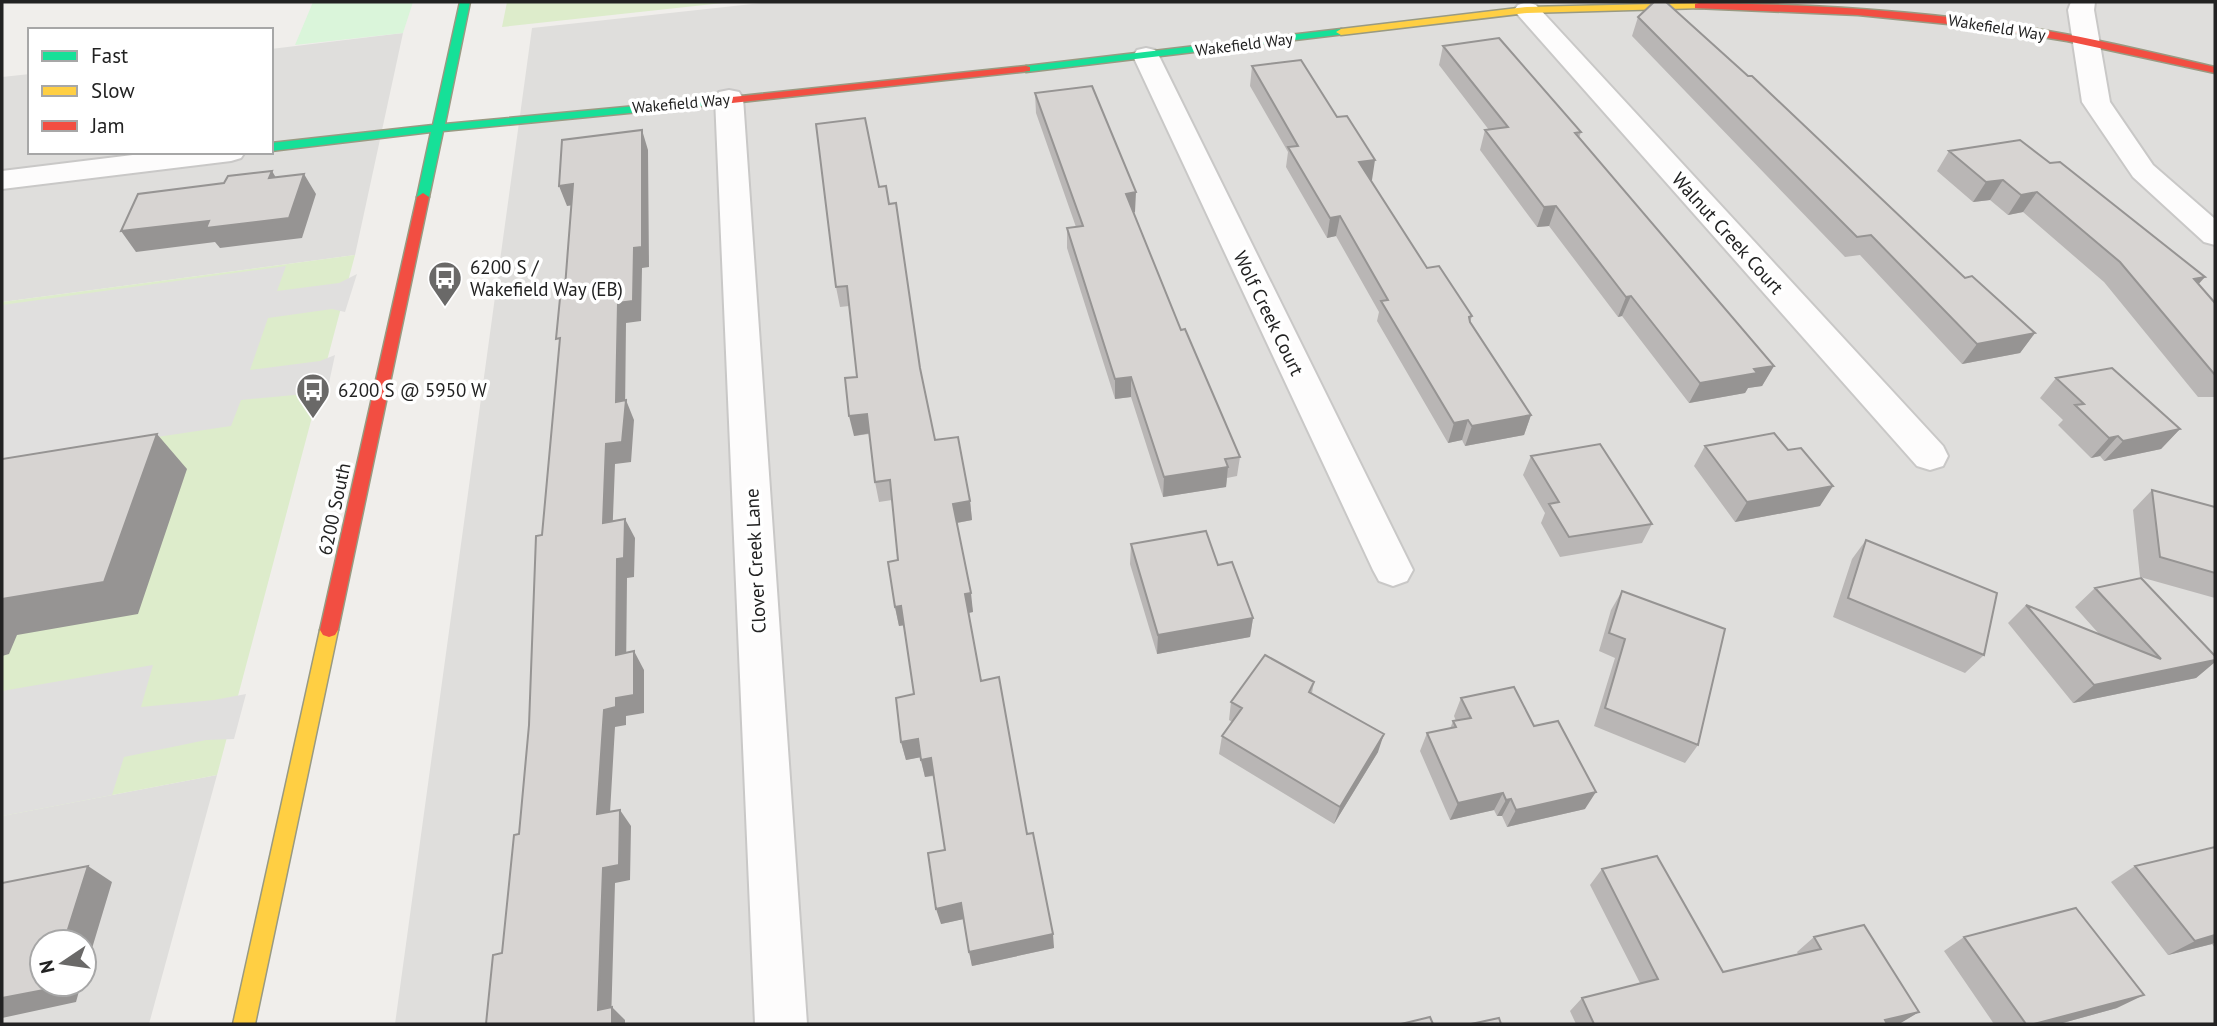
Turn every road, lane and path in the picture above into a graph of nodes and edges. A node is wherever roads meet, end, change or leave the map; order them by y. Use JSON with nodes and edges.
{"nodes":[{"id":1,"x":465,"y":2,"type":"edge"},
{"id":2,"x":2083,"y":2,"type":"edge"},
{"id":3,"x":1527,"y":10,"type":"junction"},
{"id":4,"x":2085,"y":41,"type":"junction"},
{"id":5,"x":1146,"y":56,"type":"junction"},
{"id":6,"x":2215,"y":71,"type":"edge"},
{"id":7,"x":729,"y":98,"type":"junction"},
{"id":8,"x":438,"y":128,"type":"junction"},
{"id":9,"x":273,"y":147,"type":"edge"},
{"id":10,"x":215,"y":154,"type":"edge"},
{"id":11,"x":2,"y":180,"type":"edge"},
{"id":12,"x":2215,"y":235,"type":"edge"},
{"id":13,"x":1930,"y":456,"type":"dead end"},
{"id":14,"x":1393,"y":570,"type":"dead end"},
{"id":15,"x":244,"y":1024,"type":"edge"},
{"id":16,"x":781,"y":1024,"type":"edge"}],
"edges":[{"from":1,"to":8,"type":"street","name":"6200 South"},
{"from":2,"to":4,"type":"street"},
{"from":3,"to":4,"type":"street","name":"Wakefield Way"},
{"from":3,"to":5,"type":"street","name":"Wakefield Way"},
{"from":3,"to":13,"type":"street","name":"Walnut Creek Court"},
{"from":4,"to":6,"type":"street","name":"Wakefield Way"},
{"from":4,"to":12,"type":"street"},
{"from":5,"to":7,"type":"street","name":"Wakefield Way"},
{"from":5,"to":14,"type":"street","name":"Wolf Creek Court"},
{"from":7,"to":8,"type":"street","name":"Wakefield Way"},
{"from":7,"to":16,"type":"street","name":"Clover Creek Lane"},
{"from":8,"to":9,"type":"street","name":"Wakefield Way"},
{"from":8,"to":15,"type":"street","name":"6200 South"},
{"from":10,"to":11,"type":"street"}]}
